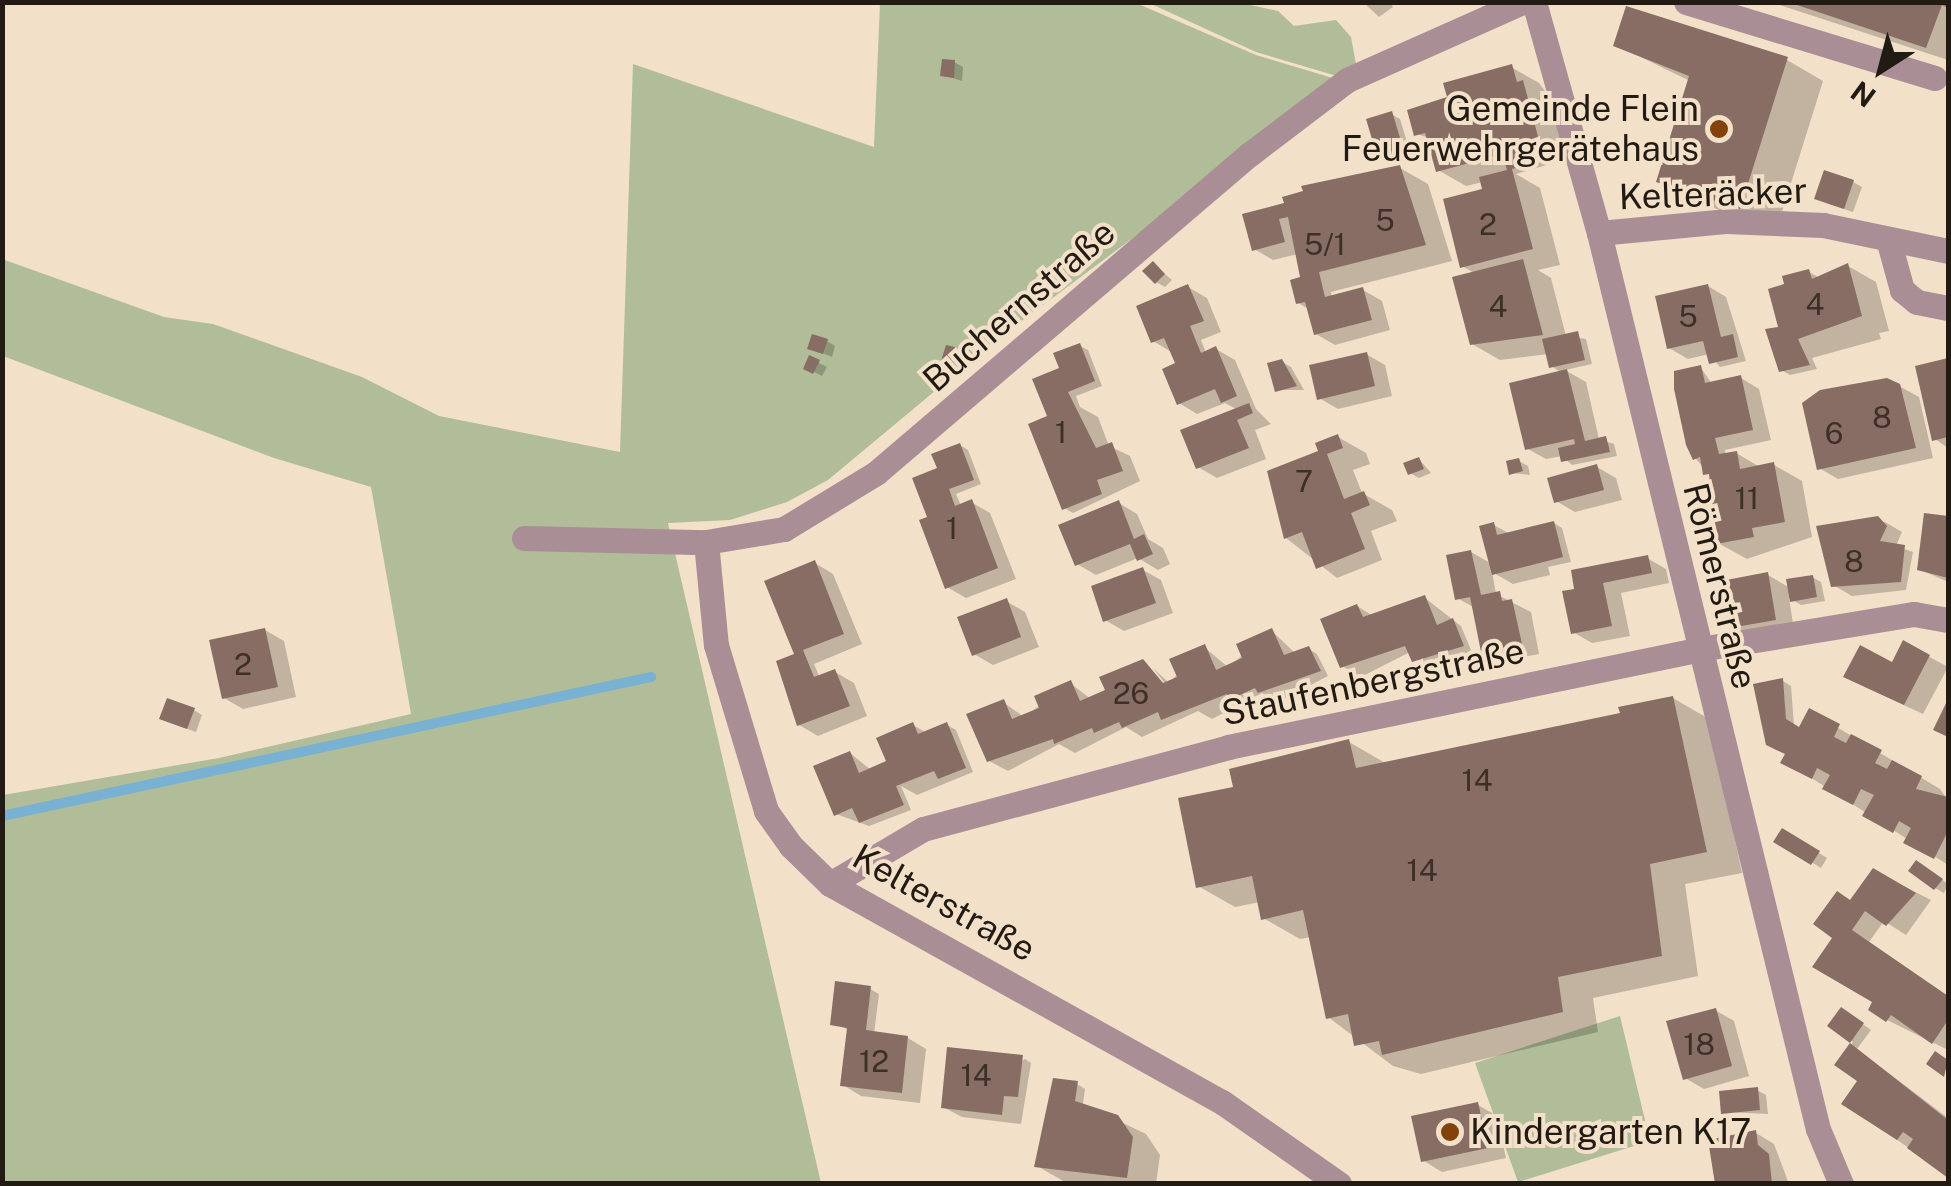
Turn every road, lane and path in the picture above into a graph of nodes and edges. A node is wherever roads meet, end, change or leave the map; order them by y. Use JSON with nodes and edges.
{"nodes":[{"id":1,"x":1522,"y":2,"type":"edge"},
{"id":2,"x":1534,"y":2,"type":"edge"},
{"id":3,"x":1686,"y":2,"type":"edge"},
{"id":4,"x":1935,"y":78,"type":"dead end"},
{"id":5,"x":1599,"y":233,"type":"junction"},
{"id":6,"x":1888,"y":240,"type":"junction"},
{"id":7,"x":1948,"y":250,"type":"edge"},
{"id":8,"x":1948,"y":308,"type":"edge"},
{"id":9,"x":524,"y":538,"type":"dead end"},
{"id":10,"x":706,"y":542,"type":"junction"},
{"id":11,"x":1948,"y":620,"type":"edge"},
{"id":12,"x":1700,"y":650,"type":"junction"},
{"id":13,"x":830,"y":884,"type":"junction"},
{"id":14,"x":1339,"y":1184,"type":"edge"},
{"id":15,"x":1842,"y":1184,"type":"edge"}],
"edges":[{"from":1,"to":10,"type":"street","name":"Buchernstraße"},
{"from":2,"to":5,"type":"street","name":"Römerstraße"},
{"from":3,"to":4,"type":"street"},
{"from":5,"to":6,"type":"street","name":"Kelteräcker"},
{"from":5,"to":12,"type":"street","name":"Römerstraße"},
{"from":6,"to":7,"type":"street","name":"Kelteräcker"},
{"from":6,"to":8,"type":"street"},
{"from":9,"to":10,"type":"street","name":"Buchernstraße"},
{"from":10,"to":13,"type":"street","name":"Kelterstraße"},
{"from":11,"to":12,"type":"street","name":"Staufenbergstraße"},
{"from":12,"to":13,"type":"street","name":"Staufenbergstraße"},
{"from":12,"to":15,"type":"street","name":"Römerstraße"},
{"from":13,"to":14,"type":"street","name":"Kelterstraße"}]}
